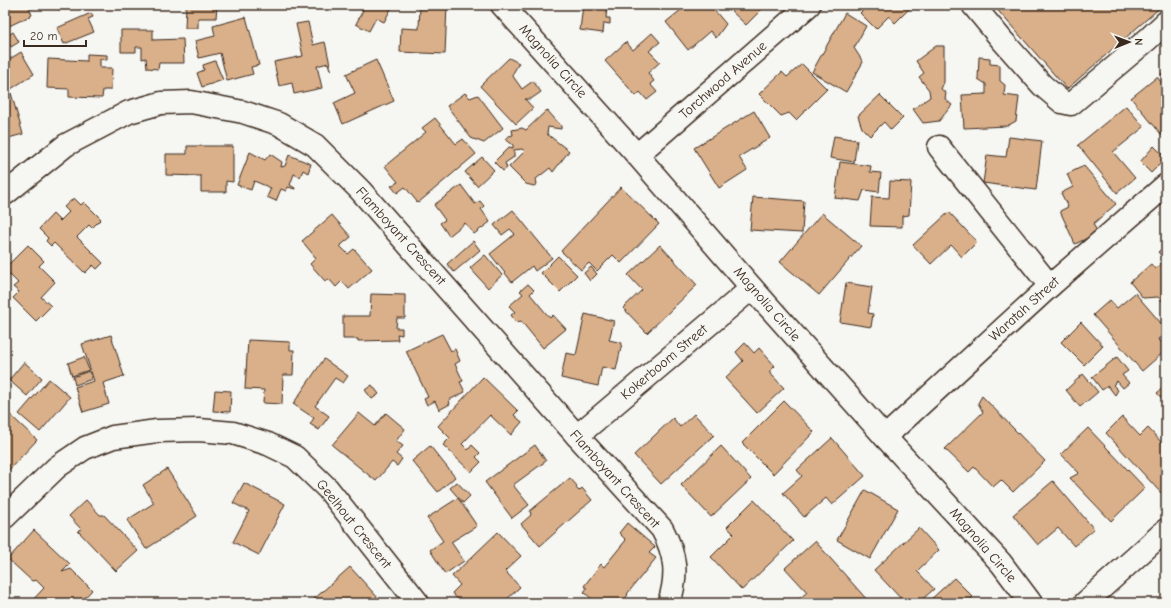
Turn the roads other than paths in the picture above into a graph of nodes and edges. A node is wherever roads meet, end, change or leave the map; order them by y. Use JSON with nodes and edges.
{"nodes":[{"id":1,"x":502,"y":5,"type":"edge"},
{"id":2,"x":809,"y":5,"type":"edge"},
{"id":3,"x":973,"y":5,"type":"edge"},
{"id":4,"x":1166,"y":22,"type":"edge"},
{"id":5,"x":939,"y":147,"type":"dead end"},
{"id":6,"x":638,"y":154,"type":"junction"},
{"id":7,"x":1166,"y":185,"type":"edge"},
{"id":8,"x":5,"y":194,"type":"edge"},
{"id":9,"x":1050,"y":286,"type":"junction"},
{"id":10,"x":752,"y":288,"type":"junction"},
{"id":11,"x":577,"y":436,"type":"junction"},
{"id":12,"x":885,"y":437,"type":"junction"},
{"id":13,"x":5,"y":517,"type":"edge"},
{"id":14,"x":1166,"y":530,"type":"edge"},
{"id":15,"x":418,"y":603,"type":"edge"},
{"id":16,"x":669,"y":603,"type":"edge"},
{"id":17,"x":1032,"y":603,"type":"edge"},
{"id":18,"x":1085,"y":603,"type":"edge"}],
"edges":[{"from":1,"to":6,"type":"street","name":"Magnolia Circle"},
{"from":2,"to":6,"type":"street","name":"Torchwood Avenue"},
{"from":3,"to":4,"type":"street"},
{"from":5,"to":9,"type":"street"},
{"from":6,"to":10,"type":"street","name":"Magnolia Circle"},
{"from":7,"to":9,"type":"street","name":"Waratah Street"},
{"from":8,"to":11,"type":"street","name":"Flamboyant Crescent"},
{"from":9,"to":12,"type":"street","name":"Waratah Street"},
{"from":10,"to":11,"type":"street","name":"Kokerboom Street"},
{"from":10,"to":12,"type":"street","name":"Magnolia Circle"},
{"from":11,"to":16,"type":"street","name":"Flamboyant Crescent"},
{"from":12,"to":17,"type":"street","name":"Magnolia Circle"},
{"from":13,"to":15,"type":"street","name":"Geelhout Crescent"},
{"from":14,"to":18,"type":"street"}]}
